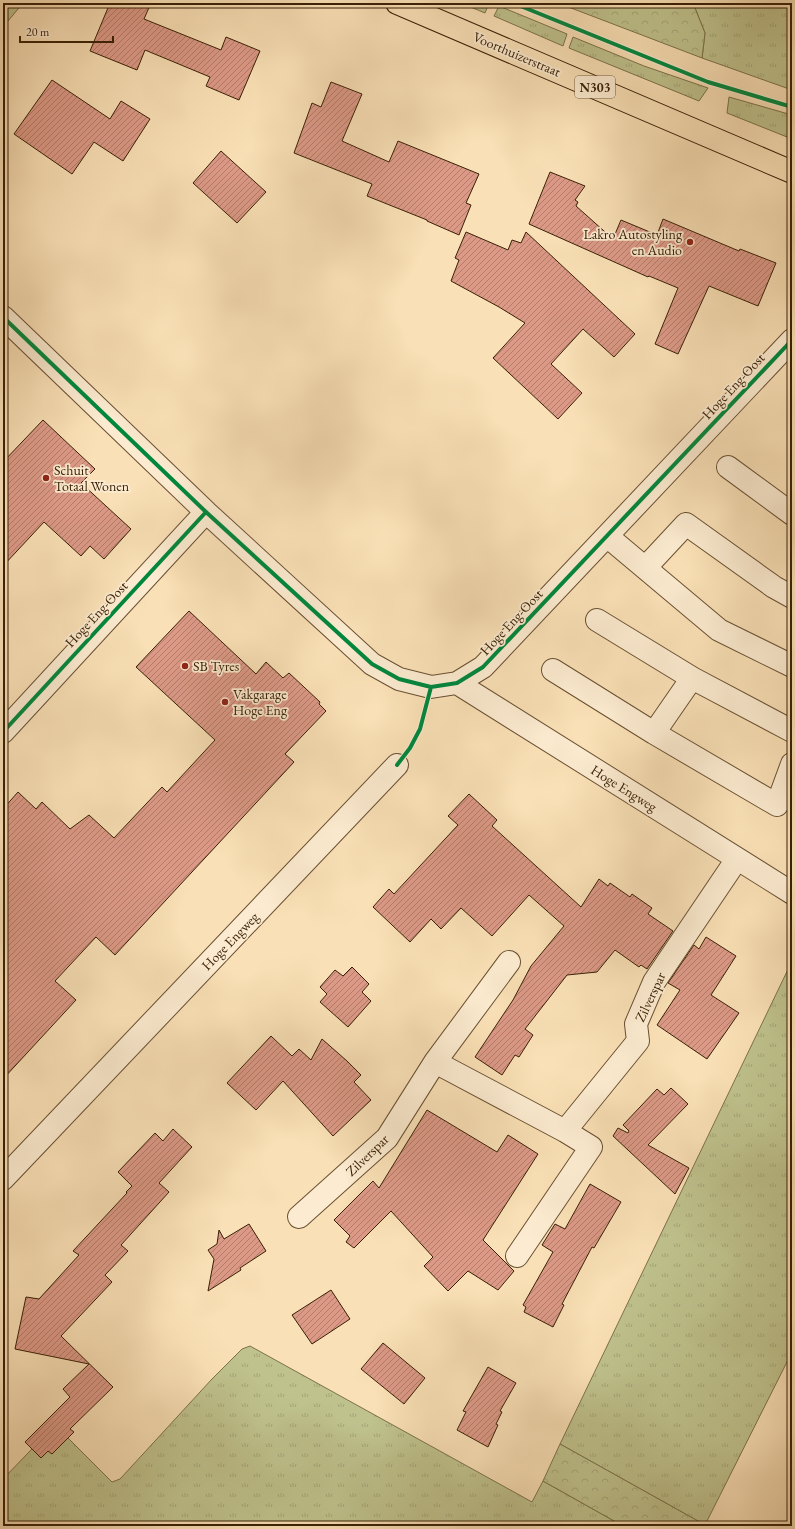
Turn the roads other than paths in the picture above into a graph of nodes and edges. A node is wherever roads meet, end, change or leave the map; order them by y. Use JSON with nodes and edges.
{"nodes":[{"id":1,"x":397,"y":3,"type":"edge"},
{"id":2,"x":792,"y":172,"type":"edge"},
{"id":3,"x":3,"y":318,"type":"edge"},
{"id":4,"x":792,"y":340,"type":"edge"},
{"id":5,"x":728,"y":467,"type":"dead end"},
{"id":6,"x":206,"y":512,"type":"junction"},
{"id":7,"x":792,"y":514,"type":"edge"},
{"id":8,"x":607,"y":536,"type":"junction"},
{"id":9,"x":645,"y":568,"type":"junction"},
{"id":10,"x":792,"y":597,"type":"edge"},
{"id":11,"x":596,"y":620,"type":"dead end"},
{"id":12,"x":792,"y":666,"type":"edge"},
{"id":13,"x":553,"y":670,"type":"dead end"},
{"id":14,"x":692,"y":678,"type":"junction"},
{"id":15,"x":457,"y":683,"type":"junction"},
{"id":16,"x":792,"y":731,"type":"edge"},
{"id":17,"x":3,"y":732,"type":"edge"},
{"id":18,"x":654,"y":733,"type":"junction"},
{"id":19,"x":792,"y":764,"type":"edge"},
{"id":20,"x":397,"y":765,"type":"dead end"},
{"id":21,"x":784,"y":810,"type":"edge"},
{"id":22,"x":737,"y":859,"type":"junction"},
{"id":23,"x":792,"y":893,"type":"edge"},
{"id":24,"x":509,"y":962,"type":"dead end"},
{"id":25,"x":435,"y":1062,"type":"junction"},
{"id":26,"x":565,"y":1132,"type":"junction"},
{"id":27,"x":3,"y":1179,"type":"edge"},
{"id":28,"x":300,"y":1217,"type":"dead end"},
{"id":29,"x":517,"y":1256,"type":"dead end"}],
"edges":[{"from":1,"to":2,"type":"main road","name":"Voorthuizerstraat","number":"N303"},
{"from":3,"to":6,"type":"street","name":"Hoge Eng-Oost"},
{"from":4,"to":8,"type":"street","name":"Hoge Eng-Oost"},
{"from":5,"to":7,"type":"street"},
{"from":6,"to":15,"type":"street","name":"Hoge Eng-Oost"},
{"from":6,"to":17,"type":"street","name":"Hoge Eng-Oost"},
{"from":8,"to":9,"type":"street"},
{"from":8,"to":15,"type":"street","name":"Hoge Eng-Oost"},
{"from":9,"to":10,"type":"street"},
{"from":9,"to":12,"type":"street"},
{"from":11,"to":14,"type":"street"},
{"from":13,"to":18,"type":"street"},
{"from":14,"to":16,"type":"street"},
{"from":14,"to":18,"type":"street"},
{"from":15,"to":22,"type":"street","name":"Hoge Engweg"},
{"from":18,"to":21,"type":"street"},
{"from":19,"to":21,"type":"street"},
{"from":20,"to":27,"type":"street","name":"Hoge Engweg"},
{"from":22,"to":23,"type":"street","name":"Hoge Engweg"},
{"from":22,"to":26,"type":"street","name":"Zilverspar"},
{"from":24,"to":25,"type":"street","name":"Zilverspar"},
{"from":25,"to":26,"type":"street"},
{"from":25,"to":28,"type":"street","name":"Zilverspar"},
{"from":26,"to":29,"type":"street"}]}
